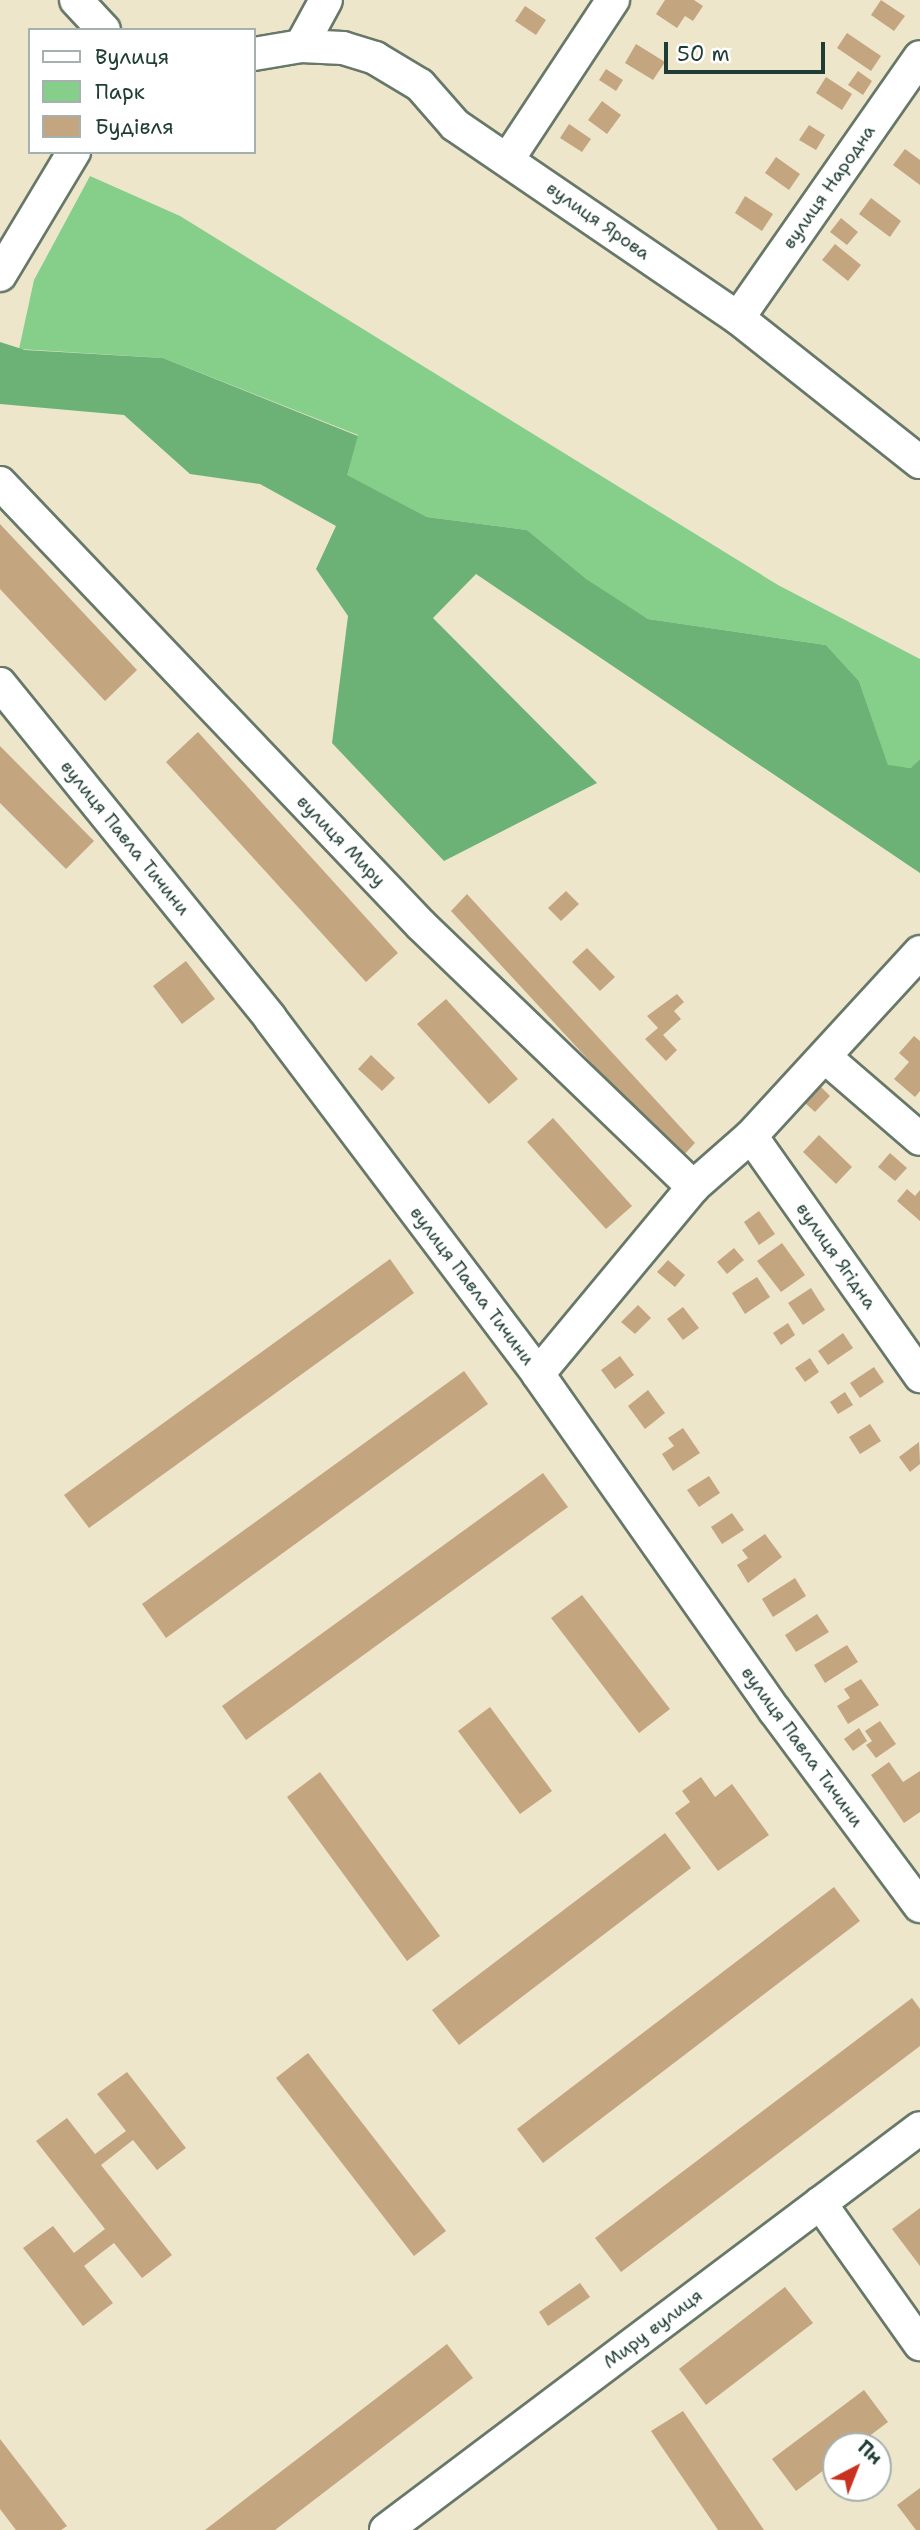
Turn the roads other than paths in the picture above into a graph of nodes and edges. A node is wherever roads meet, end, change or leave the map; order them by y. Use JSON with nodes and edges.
{"nodes":[{"id":1,"x":76,"y":0,"type":"edge"},
{"id":2,"x":326,"y":0,"type":"edge"},
{"id":3,"x":613,"y":0,"type":"edge"},
{"id":4,"x":102,"y":28,"type":"edge"},
{"id":5,"x":301,"y":46,"type":"junction"},
{"id":6,"x":256,"y":54,"type":"edge"},
{"id":7,"x":920,"y":57,"type":"edge"},
{"id":8,"x":73,"y":154,"type":"edge"},
{"id":9,"x":508,"y":159,"type":"junction"},
{"id":10,"x":0,"y":275,"type":"edge"},
{"id":11,"x":738,"y":318,"type":"junction"},
{"id":12,"x":920,"y":462,"type":"edge"},
{"id":13,"x":0,"y":483,"type":"edge"},
{"id":14,"x":0,"y":684,"type":"edge"},
{"id":15,"x":920,"y":952,"type":"edge"},
{"id":16,"x":825,"y":1057,"type":"junction"},
{"id":17,"x":751,"y":1136,"type":"junction"},
{"id":18,"x":920,"y":1139,"type":"edge"},
{"id":19,"x":693,"y":1187,"type":"junction"},
{"id":20,"x":538,"y":1374,"type":"junction"},
{"id":21,"x":920,"y":1376,"type":"edge"},
{"id":22,"x":916,"y":1890,"type":"edge"},
{"id":23,"x":920,"y":2128,"type":"edge"},
{"id":24,"x":820,"y":2203,"type":"junction"},
{"id":25,"x":920,"y":2344,"type":"edge"},
{"id":26,"x":386,"y":2530,"type":"edge"}],
"edges":[{"from":1,"to":4,"type":"street"},
{"from":2,"to":5,"type":"street"},
{"from":3,"to":9,"type":"street"},
{"from":5,"to":6,"type":"street","name":"вулиця Ярова"},
{"from":5,"to":9,"type":"street","name":"вулиця Ярова"},
{"from":7,"to":11,"type":"street","name":"вулиця Народна"},
{"from":8,"to":10,"type":"street"},
{"from":9,"to":11,"type":"street","name":"вулиця Ярова"},
{"from":11,"to":12,"type":"street","name":"вулиця Ярова"},
{"from":13,"to":19,"type":"street","name":"вулиця Миру"},
{"from":14,"to":20,"type":"street","name":"вулиця Павла Тичини"},
{"from":15,"to":16,"type":"street"},
{"from":16,"to":17,"type":"street"},
{"from":16,"to":18,"type":"street"},
{"from":17,"to":19,"type":"street"},
{"from":17,"to":21,"type":"street","name":"вулиця Ягідна"},
{"from":19,"to":20,"type":"street"},
{"from":20,"to":22,"type":"street","name":"вулиця Павла Тичини"},
{"from":23,"to":24,"type":"street","name":"Миру вулиця"},
{"from":24,"to":25,"type":"street"},
{"from":24,"to":26,"type":"street","name":"Миру вулиця"}]}
